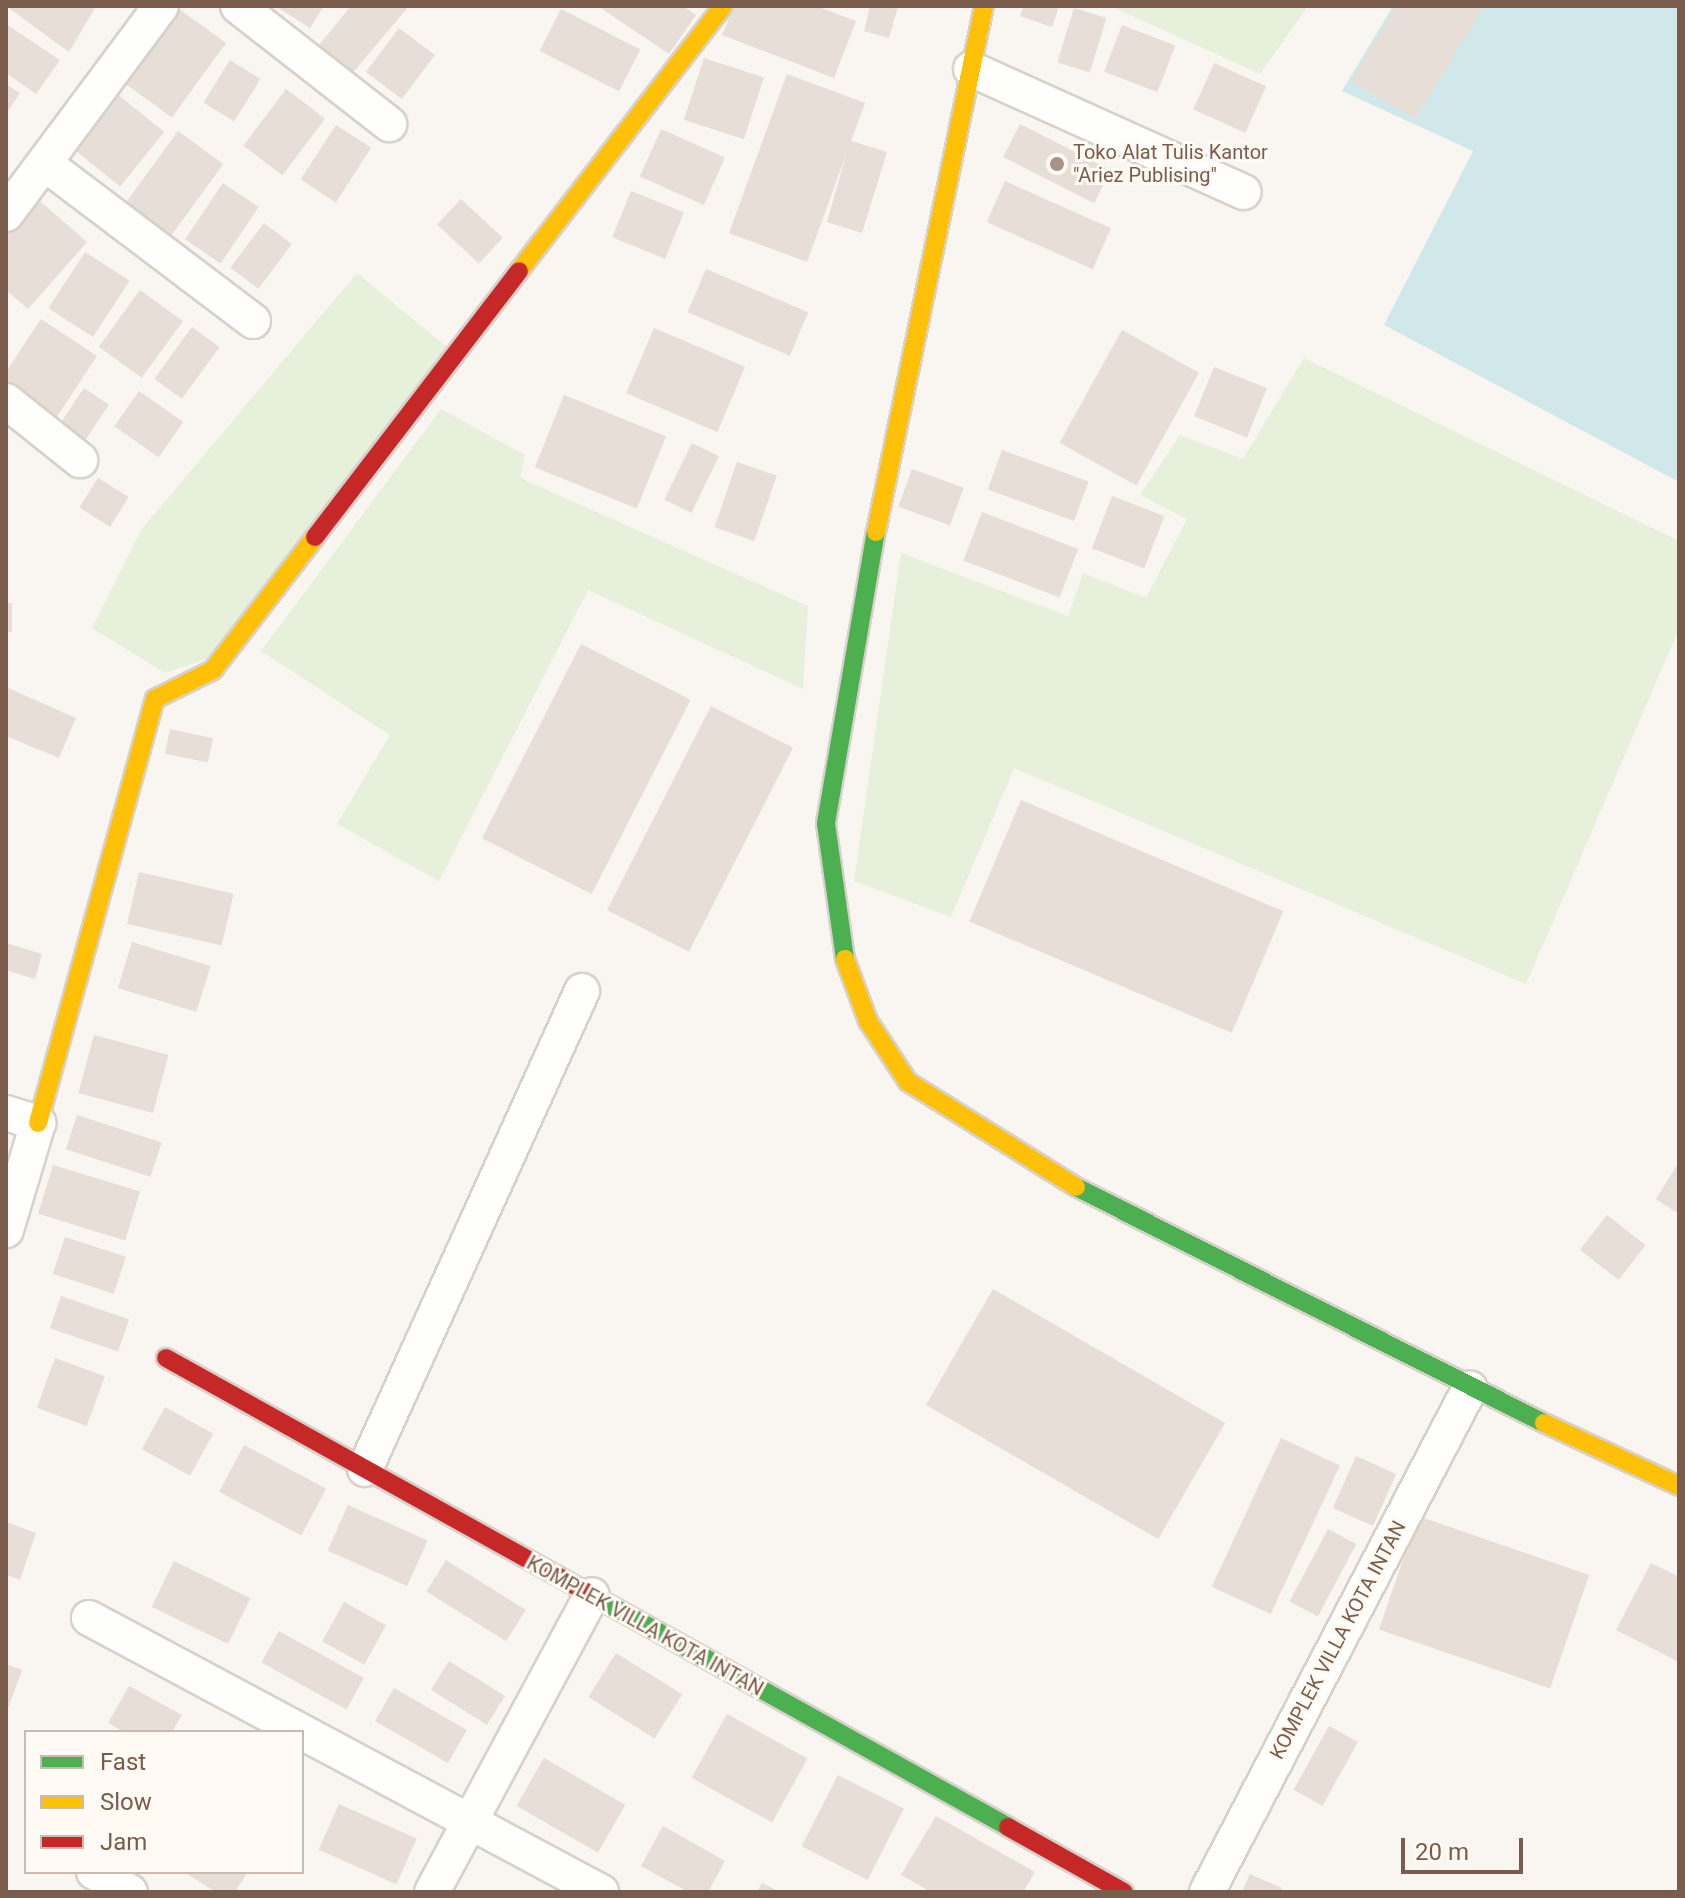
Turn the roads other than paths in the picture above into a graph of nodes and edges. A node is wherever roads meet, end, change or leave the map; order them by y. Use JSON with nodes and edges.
{"nodes":[{"id":1,"x":161,"y":6,"type":"edge"},
{"id":2,"x":238,"y":6,"type":"edge"},
{"id":3,"x":723,"y":6,"type":"edge"},
{"id":4,"x":984,"y":6,"type":"edge"},
{"id":5,"x":971,"y":69,"type":"junction"},
{"id":6,"x":389,"y":124,"type":"dead end"},
{"id":7,"x":44,"y":163,"type":"junction"},
{"id":8,"x":1244,"y":192,"type":"dead end"},
{"id":9,"x":6,"y":214,"type":"edge"},
{"id":10,"x":253,"y":321,"type":"dead end"},
{"id":11,"x":6,"y":401,"type":"edge"},
{"id":12,"x":80,"y":460,"type":"dead end"},
{"id":13,"x":582,"y":991,"type":"dead end"},
{"id":14,"x":22,"y":1118,"type":"edge"},
{"id":15,"x":6,"y":1230,"type":"edge"},
{"id":16,"x":166,"y":1358,"type":"dead end"},
{"id":17,"x":1470,"y":1388,"type":"junction"},
{"id":18,"x":365,"y":1469,"type":"junction"},
{"id":19,"x":1679,"y":1486,"type":"edge"},
{"id":20,"x":592,"y":1595,"type":"junction"},
{"id":21,"x":89,"y":1618,"type":"dead end"},
{"id":22,"x":301,"y":1730,"type":"edge"},
{"id":23,"x":304,"y":1732,"type":"edge"},
{"id":24,"x":469,"y":1819,"type":"junction"},
{"id":25,"x":98,"y":1874,"type":"edge"},
{"id":26,"x":130,"y":1892,"type":"edge"},
{"id":27,"x":432,"y":1892,"type":"edge"},
{"id":28,"x":601,"y":1892,"type":"edge"},
{"id":29,"x":1124,"y":1892,"type":"edge"},
{"id":30,"x":1207,"y":1892,"type":"edge"}],
"edges":[{"from":1,"to":7,"type":"street"},
{"from":2,"to":6,"type":"street"},
{"from":3,"to":14,"type":"street"},
{"from":4,"to":5,"type":"street"},
{"from":5,"to":8,"type":"street"},
{"from":5,"to":17,"type":"street"},
{"from":7,"to":9,"type":"street"},
{"from":7,"to":10,"type":"street"},
{"from":11,"to":12,"type":"street"},
{"from":13,"to":18,"type":"street"},
{"from":14,"to":15,"type":"street"},
{"from":16,"to":18,"type":"street","name":"KOMPLEK VILLA KOTA INTAN"},
{"from":17,"to":19,"type":"street"},
{"from":17,"to":30,"type":"street","name":"KOMPLEK VILLA KOTA INTAN"},
{"from":18,"to":20,"type":"street","name":"KOMPLEK VILLA KOTA INTAN"},
{"from":20,"to":24,"type":"street"},
{"from":20,"to":29,"type":"street","name":"KOMPLEK VILLA KOTA INTAN"},
{"from":21,"to":22,"type":"street"},
{"from":23,"to":24,"type":"street"},
{"from":24,"to":27,"type":"street"},
{"from":24,"to":28,"type":"street"},
{"from":25,"to":26,"type":"street"}]}
